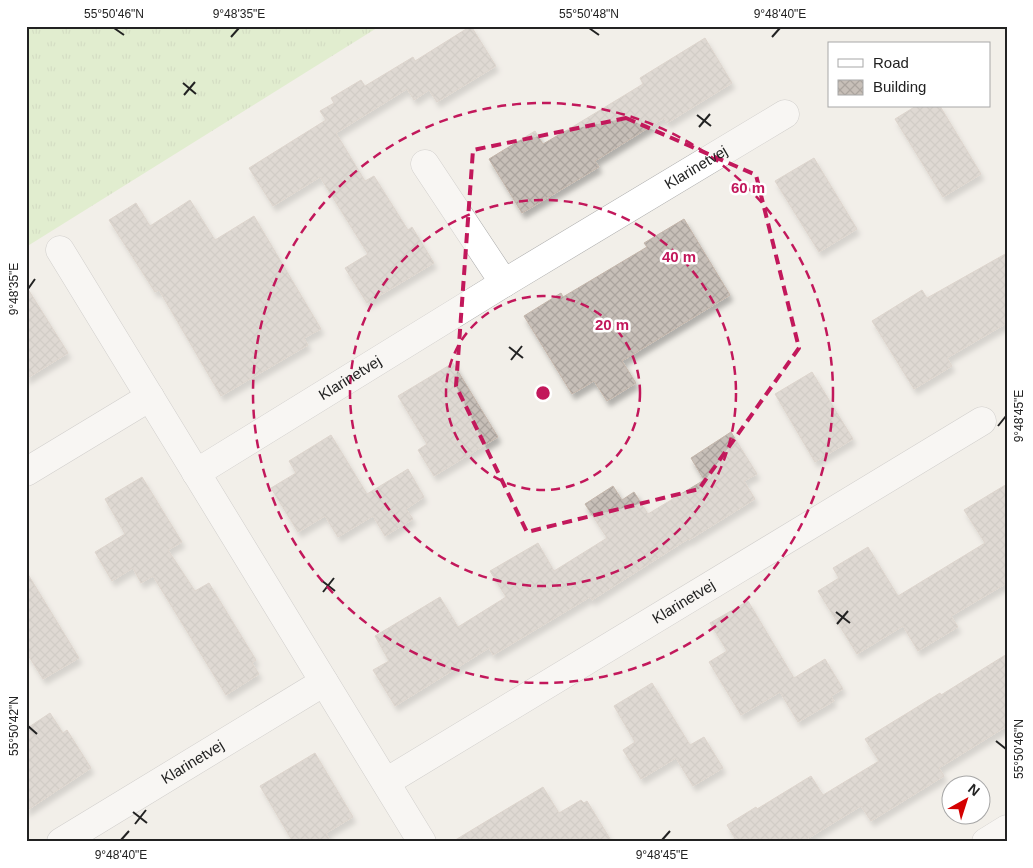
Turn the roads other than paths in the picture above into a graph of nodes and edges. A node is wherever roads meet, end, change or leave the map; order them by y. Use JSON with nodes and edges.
{"nodes":[{"id":1,"x":785,"y":114,"type":"dead end"},
{"id":2,"x":425,"y":164,"type":"dead end"},
{"id":3,"x":60,"y":250,"type":"dead end"},
{"id":4,"x":504,"y":283,"type":"junction"},
{"id":5,"x":150,"y":397,"type":"junction"},
{"id":6,"x":982,"y":421,"type":"dead end"},
{"id":7,"x":26,"y":472,"type":"edge"},
{"id":8,"x":196,"y":473,"type":"junction"},
{"id":9,"x":324,"y":682,"type":"junction"},
{"id":10,"x":386,"y":782,"type":"junction"},
{"id":11,"x":1007,"y":829,"type":"edge"},
{"id":12,"x":61,"y":842,"type":"edge"},
{"id":13,"x":422,"y":842,"type":"edge"},
{"id":14,"x":986,"y":842,"type":"edge"}],
"edges":[{"from":1,"to":4,"type":"street","name":"Klarinetvej"},
{"from":2,"to":4,"type":"street"},
{"from":3,"to":5,"type":"street"},
{"from":4,"to":8,"type":"street","name":"Klarinetvej"},
{"from":5,"to":7,"type":"street"},
{"from":5,"to":8,"type":"street"},
{"from":6,"to":10,"type":"street","name":"Klarinetvej"},
{"from":8,"to":9,"type":"street"},
{"from":9,"to":10,"type":"street"},
{"from":9,"to":12,"type":"street","name":"Klarinetvej"},
{"from":10,"to":13,"type":"street"},
{"from":11,"to":14,"type":"street"}]}
